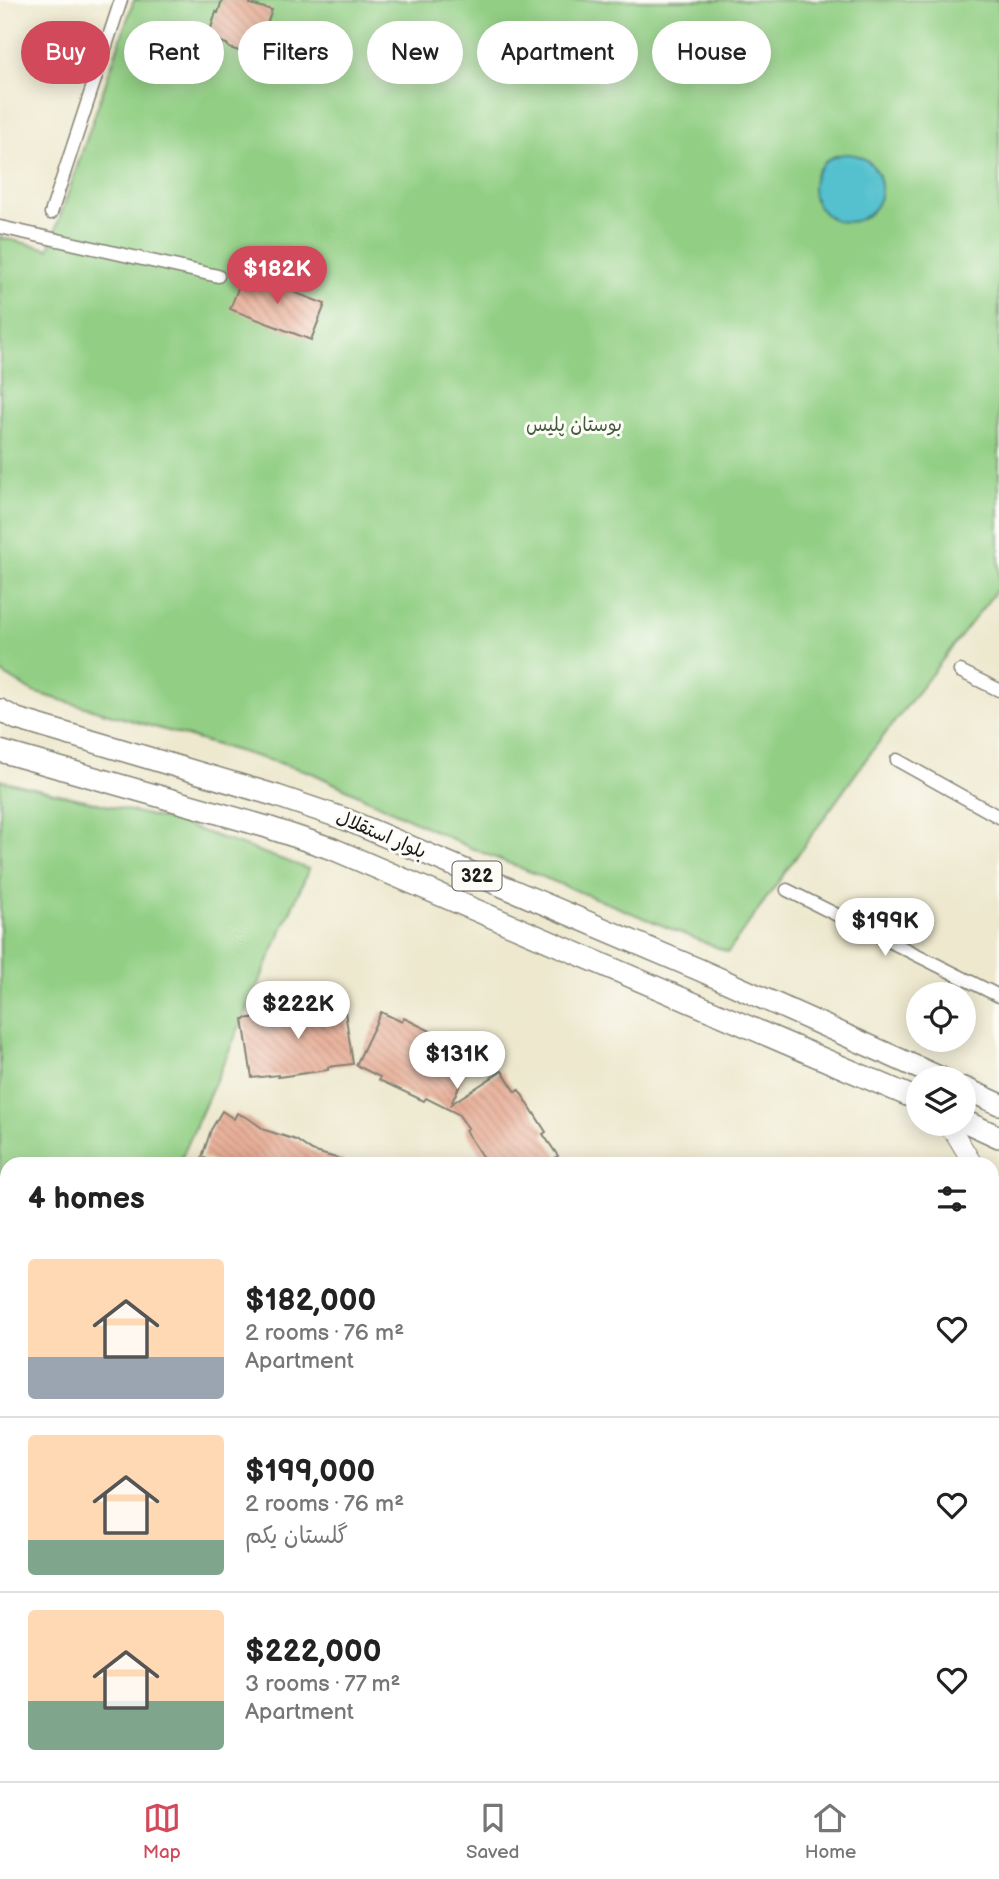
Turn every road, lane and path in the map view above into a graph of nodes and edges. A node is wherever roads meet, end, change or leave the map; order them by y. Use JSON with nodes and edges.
{"nodes":[{"id":1,"x":121,"y":0,"type":"edge"},
{"id":2,"x":51,"y":213,"type":"dead end"},
{"id":3,"x":0,"y":227,"type":"edge"},
{"id":4,"x":218,"y":276,"type":"dead end"},
{"id":5,"x":960,"y":671,"type":"dead end"},
{"id":6,"x":999,"y":690,"type":"edge"},
{"id":7,"x":0,"y":710,"type":"edge"},
{"id":8,"x":0,"y":751,"type":"edge"},
{"id":9,"x":897,"y":760,"type":"dead end"},
{"id":10,"x":999,"y":817,"type":"edge"},
{"id":11,"x":787,"y":890,"type":"dead end"},
{"id":12,"x":999,"y":996,"type":"edge"},
{"id":13,"x":915,"y":1066,"type":"edge"},
{"id":14,"x":976,"y":1093,"type":"edge"},
{"id":15,"x":906,"y":1094,"type":"edge"},
{"id":16,"x":999,"y":1104,"type":"edge"},
{"id":17,"x":976,"y":1126,"type":"edge"},
{"id":18,"x":956,"y":1136,"type":"edge"},
{"id":19,"x":999,"y":1137,"type":"edge"},
{"id":20,"x":969,"y":1157,"type":"edge"}],
"edges":[{"from":1,"to":2,"type":"street"},
{"from":3,"to":4,"type":"street"},
{"from":5,"to":6,"type":"street"},
{"from":7,"to":13,"type":"main road","name":"بلوار استقلال","number":"322"},
{"from":8,"to":15,"type":"main road","name":"بلوار استقلال","number":"322"},
{"from":9,"to":10,"type":"street"},
{"from":11,"to":12,"type":"street"},
{"from":14,"to":16,"type":"main road"},
{"from":17,"to":19,"type":"main road"},
{"from":18,"to":20,"type":"main road"}]}
